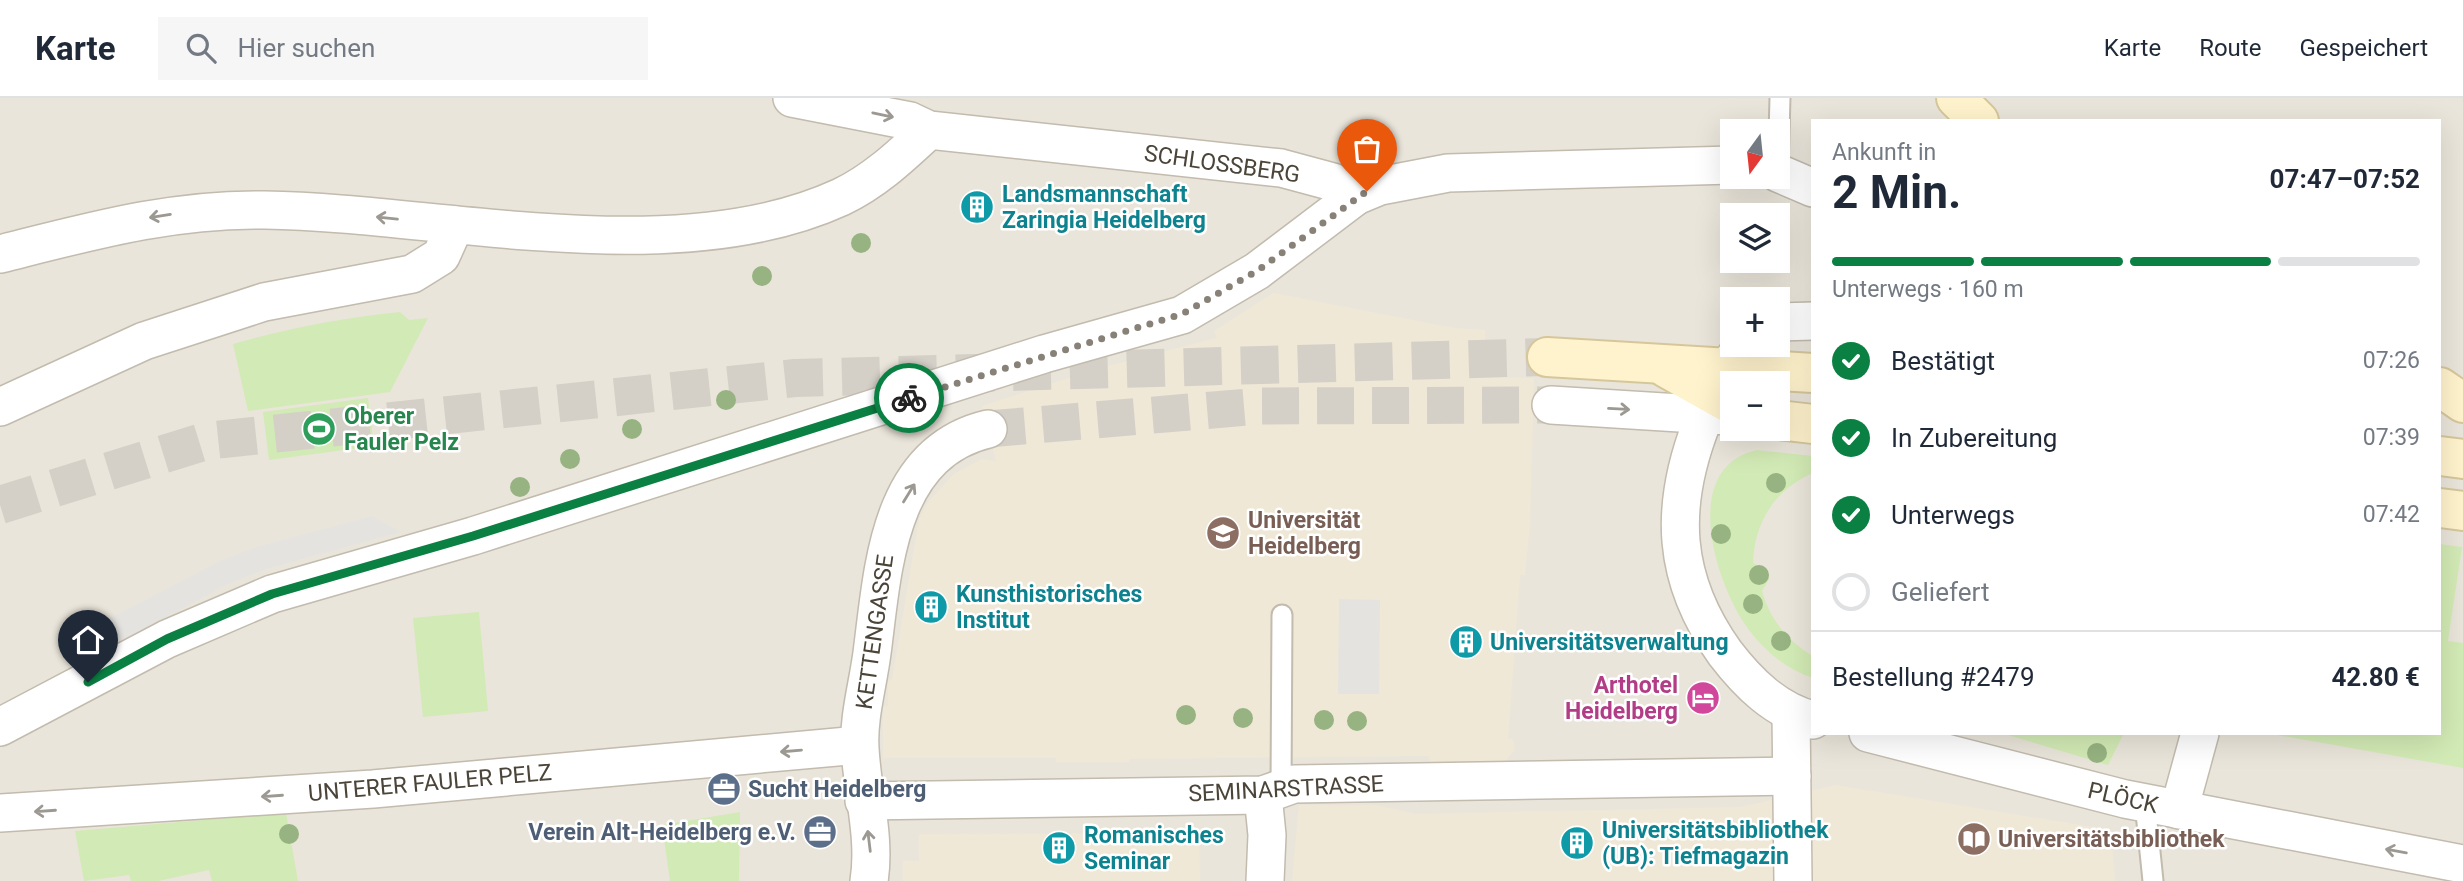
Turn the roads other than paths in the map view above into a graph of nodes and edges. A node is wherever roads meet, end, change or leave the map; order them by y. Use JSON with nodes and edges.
{"nodes":[{"id":1,"x":792,"y":98,"type":"edge"},
{"id":2,"x":1780,"y":98,"type":"edge"},
{"id":3,"x":1956,"y":98,"type":"edge"},
{"id":4,"x":1780,"y":119,"type":"edge"},
{"id":5,"x":1977,"y":119,"type":"edge"},
{"id":6,"x":929,"y":130,"type":"junction"},
{"id":7,"x":1720,"y":165,"type":"edge"},
{"id":8,"x":1790,"y":177,"type":"edge"},
{"id":9,"x":1811,"y":187,"type":"edge"},
{"id":10,"x":1356,"y":196,"type":"junction"},
{"id":11,"x":455,"y":225,"type":"junction"},
{"id":12,"x":0,"y":254,"type":"edge"},
{"id":13,"x":1811,"y":321,"type":"edge"},
{"id":14,"x":1790,"y":322,"type":"edge"},
{"id":15,"x":1546,"y":356,"type":"tunnel mouth"},
{"id":16,"x":2441,"y":369,"type":"edge"},
{"id":17,"x":1808,"y":372,"type":"edge"},
{"id":18,"x":1790,"y":376,"type":"edge"},
{"id":19,"x":2463,"y":377,"type":"edge"},
{"id":20,"x":1720,"y":385,"type":"edge"},
{"id":21,"x":2441,"y":388,"type":"edge"},
{"id":22,"x":1720,"y":389,"type":"edge"},
{"id":23,"x":2463,"y":402,"type":"edge"},
{"id":24,"x":1551,"y":405,"type":"tunnel mouth"},
{"id":25,"x":1720,"y":406,"type":"edge"},
{"id":26,"x":0,"y":407,"type":"edge"},
{"id":27,"x":1790,"y":421,"type":"edge"},
{"id":28,"x":1811,"y":424,"type":"edge"},
{"id":29,"x":988,"y":429,"type":"tunnel mouth"},
{"id":30,"x":2441,"y":456,"type":"edge"},
{"id":31,"x":2463,"y":459,"type":"edge"},
{"id":32,"x":2441,"y":508,"type":"edge"},
{"id":33,"x":2463,"y":512,"type":"edge"},
{"id":34,"x":1282,"y":615,"type":"dead end"},
{"id":35,"x":1802,"y":717,"type":"edge"},
{"id":36,"x":0,"y":727,"type":"edge"},
{"id":37,"x":1876,"y":735,"type":"edge"},
{"id":38,"x":2199,"y":735,"type":"edge"},
{"id":39,"x":859,"y":745,"type":"junction"},
{"id":40,"x":1792,"y":776,"type":"junction"},
{"id":41,"x":1272,"y":791,"type":"junction"},
{"id":42,"x":864,"y":801,"type":"junction"},
{"id":43,"x":2162,"y":807,"type":"junction"},
{"id":44,"x":0,"y":813,"type":"edge"},
{"id":45,"x":2463,"y":864,"type":"edge"},
{"id":46,"x":869,"y":881,"type":"edge"},
{"id":47,"x":1265,"y":881,"type":"edge"},
{"id":48,"x":1793,"y":881,"type":"edge"},
{"id":49,"x":2153,"y":881,"type":"edge"}],
"edges":[{"from":1,"to":6,"type":"street","name":"SCHLOSSBERG","one_way":true},
{"from":2,"to":4,"type":"lane"},
{"from":3,"to":5,"type":"main road"},
{"from":6,"to":10,"type":"street","name":"SCHLOSSBERG"},
{"from":6,"to":11,"type":"street"},
{"from":7,"to":10,"type":"street"},
{"from":8,"to":9,"type":"street"},
{"from":10,"to":36,"type":"street"},
{"from":11,"to":12,"type":"street","one_way":true},
{"from":11,"to":26,"type":"street"},
{"from":13,"to":14,"type":"street"},
{"from":15,"to":20,"type":"main road"},
{"from":16,"to":19,"type":"main road"},
{"from":17,"to":18,"type":"main road"},
{"from":21,"to":23,"type":"main road"},
{"from":24,"to":22,"type":"street","one_way":true},
{"from":25,"to":35,"type":"street"},
{"from":27,"to":28,"type":"main road"},
{"from":39,"to":29,"type":"street","name":"KETTENGASSE","one_way":true},
{"from":30,"to":31,"type":"main road"},
{"from":32,"to":33,"type":"main road"},
{"from":34,"to":41,"type":"lane"},
{"from":35,"to":40,"type":"street"},
{"from":37,"to":43,"type":"street","name":"PLÖCK"},
{"from":38,"to":43,"type":"street"},
{"from":39,"to":42,"type":"street","name":"KETTENGASSE"},
{"from":39,"to":44,"type":"street","name":"UNTERER FAULER PELZ","one_way":true},
{"from":40,"to":41,"type":"street","name":"SEMINARSTRASSE"},
{"from":40,"to":48,"type":"street"},
{"from":41,"to":42,"type":"street","name":"SEMINARSTRASSE"},
{"from":41,"to":47,"type":"street"},
{"from":46,"to":42,"type":"street","name":"KETTENGASSE","one_way":true},
{"from":45,"to":43,"type":"street","name":"PLÖCK","one_way":true},
{"from":43,"to":49,"type":"lane"}]}
